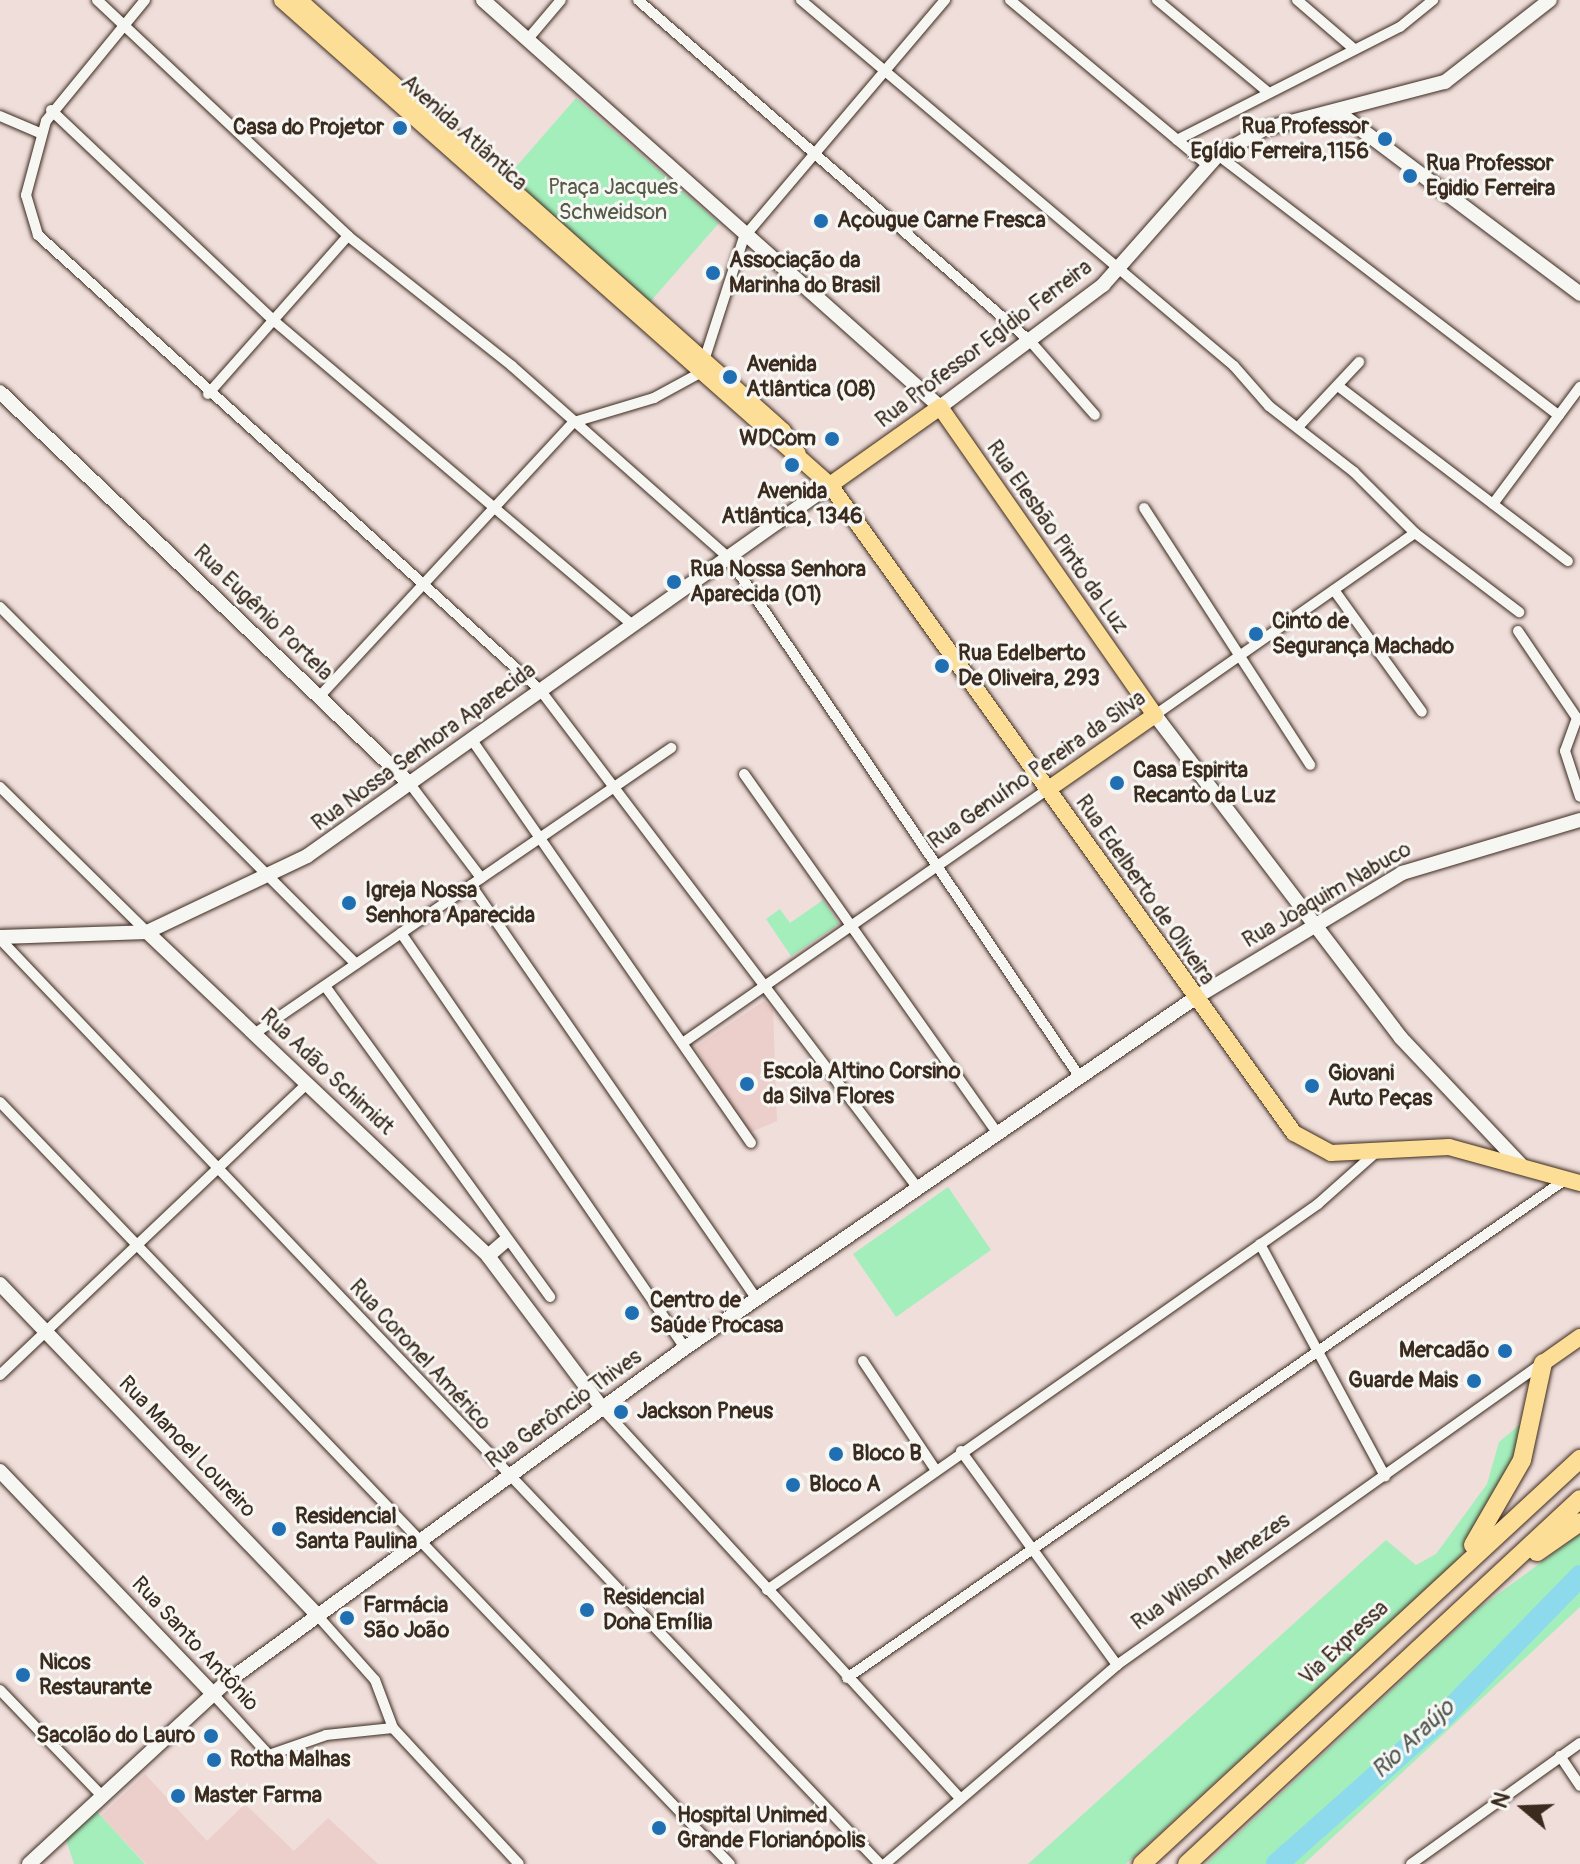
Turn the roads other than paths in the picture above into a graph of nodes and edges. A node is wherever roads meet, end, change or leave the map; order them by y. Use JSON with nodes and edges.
{"nodes":[{"id":1,"x":97,"y":0,"type":"edge"},
{"id":2,"x":145,"y":0,"type":"edge"},
{"id":3,"x":483,"y":0,"type":"edge"},
{"id":4,"x":561,"y":0,"type":"edge"},
{"id":5,"x":638,"y":0,"type":"edge"},
{"id":6,"x":801,"y":0,"type":"edge"},
{"id":7,"x":945,"y":0,"type":"edge"},
{"id":8,"x":1010,"y":0,"type":"edge"},
{"id":9,"x":1157,"y":0,"type":"edge"},
{"id":10,"x":1297,"y":0,"type":"edge"},
{"id":11,"x":1433,"y":0,"type":"edge"},
{"id":12,"x":1550,"y":0,"type":"edge"},
{"id":13,"x":289,"y":1,"type":"edge"},
{"id":14,"x":124,"y":24,"type":"junction"},
{"id":15,"x":528,"y":39,"type":"junction"},
{"id":16,"x":1354,"y":49,"type":"junction"},
{"id":17,"x":885,"y":77,"type":"junction"},
{"id":18,"x":1268,"y":92,"type":"junction"},
{"id":19,"x":51,"y":110,"type":"junction"},
{"id":20,"x":1338,"y":112,"type":"junction"},
{"id":21,"x":0,"y":116,"type":"edge"},
{"id":22,"x":40,"y":133,"type":"junction"},
{"id":23,"x":1177,"y":140,"type":"junction"},
{"id":24,"x":816,"y":154,"type":"junction"},
{"id":25,"x":1212,"y":160,"type":"junction"},
{"id":26,"x":348,"y":236,"type":"junction"},
{"id":27,"x":744,"y":237,"type":"junction"},
{"id":28,"x":1117,"y":271,"type":"junction"},
{"id":29,"x":1580,"y":294,"type":"edge"},
{"id":30,"x":273,"y":320,"type":"junction"},
{"id":31,"x":1031,"y":342,"type":"junction"},
{"id":32,"x":1359,"y":362,"type":"dead end"},
{"id":33,"x":704,"y":368,"type":"junction"},
{"id":34,"x":1338,"y":386,"type":"junction"},
{"id":35,"x":1580,"y":387,"type":"edge"},
{"id":36,"x":0,"y":392,"type":"edge"},
{"id":37,"x":208,"y":394,"type":"junction"},
{"id":38,"x":940,"y":407,"type":"junction"},
{"id":39,"x":1095,"y":415,"type":"dead end"},
{"id":40,"x":1559,"y":416,"type":"junction"},
{"id":41,"x":574,"y":422,"type":"junction"},
{"id":42,"x":1299,"y":426,"type":"junction"},
{"id":43,"x":830,"y":485,"type":"junction"},
{"id":44,"x":1493,"y":504,"type":"junction"},
{"id":45,"x":1144,"y":508,"type":"dead end"},
{"id":46,"x":496,"y":509,"type":"junction"},
{"id":47,"x":1415,"y":533,"type":"junction"},
{"id":48,"x":728,"y":557,"type":"junction"},
{"id":49,"x":1568,"y":561,"type":"dead end"},
{"id":50,"x":423,"y":586,"type":"junction"},
{"id":51,"x":1334,"y":590,"type":"junction"},
{"id":52,"x":0,"y":607,"type":"edge"},
{"id":53,"x":1519,"y":612,"type":"dead end"},
{"id":54,"x":633,"y":625,"type":"junction"},
{"id":55,"x":1518,"y":631,"type":"dead end"},
{"id":56,"x":1236,"y":658,"type":"junction"},
{"id":57,"x":541,"y":691,"type":"junction"},
{"id":58,"x":319,"y":697,"type":"junction"},
{"id":59,"x":1422,"y":712,"type":"dead end"},
{"id":60,"x":1155,"y":715,"type":"junction"},
{"id":61,"x":472,"y":740,"type":"junction"},
{"id":62,"x":671,"y":748,"type":"dead end"},
{"id":63,"x":1310,"y":765,"type":"dead end"},
{"id":64,"x":744,"y":774,"type":"dead end"},
{"id":65,"x":410,"y":784,"type":"junction"},
{"id":66,"x":0,"y":787,"type":"edge"},
{"id":67,"x":614,"y":787,"type":"junction"},
{"id":68,"x":1047,"y":790,"type":"junction"},
{"id":69,"x":1580,"y":797,"type":"edge"},
{"id":70,"x":1580,"y":820,"type":"edge"},
{"id":71,"x":541,"y":837,"type":"junction"},
{"id":72,"x":940,"y":864,"type":"junction"},
{"id":73,"x":272,"y":873,"type":"junction"},
{"id":74,"x":481,"y":878,"type":"junction"},
{"id":75,"x":471,"y":885,"type":"junction"},
{"id":76,"x":1315,"y":923,"type":"junction"},
{"id":77,"x":851,"y":926,"type":"junction"},
{"id":78,"x":147,"y":932,"type":"junction"},
{"id":79,"x":401,"y":933,"type":"junction"},
{"id":80,"x":0,"y":938,"type":"edge"},
{"id":81,"x":356,"y":964,"type":"junction"},
{"id":82,"x":325,"y":986,"type":"junction"},
{"id":83,"x":765,"y":986,"type":"junction"},
{"id":84,"x":1195,"y":998,"type":"junction"},
{"id":85,"x":254,"y":1034,"type":"junction"},
{"id":86,"x":684,"y":1042,"type":"junction"},
{"id":87,"x":1079,"y":1076,"type":"junction"},
{"id":88,"x":307,"y":1084,"type":"junction"},
{"id":89,"x":0,"y":1102,"type":"edge"},
{"id":90,"x":997,"y":1132,"type":"junction"},
{"id":91,"x":751,"y":1143,"type":"dead end"},
{"id":92,"x":1373,"y":1155,"type":"junction"},
{"id":93,"x":1523,"y":1167,"type":"junction"},
{"id":94,"x":217,"y":1169,"type":"junction"},
{"id":95,"x":1573,"y":1181,"type":"edge"},
{"id":96,"x":917,"y":1187,"type":"junction"},
{"id":97,"x":505,"y":1241,"type":"junction"},
{"id":98,"x":1260,"y":1244,"type":"junction"},
{"id":99,"x":136,"y":1246,"type":"junction"},
{"id":100,"x":488,"y":1256,"type":"junction"},
{"id":101,"x":0,"y":1284,"type":"edge"},
{"id":102,"x":550,"y":1297,"type":"dead end"},
{"id":103,"x":756,"y":1298,"type":"junction"},
{"id":104,"x":46,"y":1332,"type":"junction"},
{"id":105,"x":1580,"y":1337,"type":"edge"},
{"id":106,"x":685,"y":1348,"type":"junction"},
{"id":107,"x":1317,"y":1352,"type":"junction"},
{"id":108,"x":863,"y":1361,"type":"dead end"},
{"id":109,"x":1543,"y":1363,"type":"junction"},
{"id":110,"x":0,"y":1375,"type":"edge"},
{"id":111,"x":602,"y":1408,"type":"junction"},
{"id":112,"x":961,"y":1451,"type":"junction"},
{"id":113,"x":1580,"y":1459,"type":"edge"},
{"id":114,"x":935,"y":1469,"type":"junction"},
{"id":115,"x":0,"y":1471,"type":"edge"},
{"id":116,"x":1385,"y":1476,"type":"junction"},
{"id":117,"x":508,"y":1477,"type":"junction"},
{"id":118,"x":1580,"y":1499,"type":"edge"},
{"id":119,"x":1580,"y":1522,"type":"edge"},
{"id":120,"x":416,"y":1544,"type":"junction"},
{"id":121,"x":1033,"y":1549,"type":"junction"},
{"id":122,"x":1488,"y":1585,"type":"junction"},
{"id":123,"x":1438,"y":1587,"type":"junction"},
{"id":124,"x":767,"y":1590,"type":"junction"},
{"id":125,"x":317,"y":1615,"type":"junction"},
{"id":126,"x":1117,"y":1665,"type":"junction"},
{"id":127,"x":847,"y":1678,"type":"junction"},
{"id":128,"x":0,"y":1690,"type":"edge"},
{"id":129,"x":212,"y":1693,"type":"junction"},
{"id":130,"x":393,"y":1728,"type":"junction"},
{"id":131,"x":1580,"y":1743,"type":"edge"},
{"id":132,"x":1560,"y":1756,"type":"junction"},
{"id":133,"x":1580,"y":1786,"type":"edge"},
{"id":134,"x":101,"y":1795,"type":"junction"},
{"id":135,"x":959,"y":1797,"type":"junction"},
{"id":136,"x":29,"y":1864,"type":"edge"},
{"id":137,"x":519,"y":1864,"type":"edge"},
{"id":138,"x":730,"y":1864,"type":"edge"},
{"id":139,"x":882,"y":1864,"type":"edge"},
{"id":140,"x":1142,"y":1864,"type":"edge"},
{"id":141,"x":1187,"y":1864,"type":"edge"},
{"id":142,"x":1411,"y":1864,"type":"edge"}],
"edges":[{"from":1,"to":14,"type":"street"},
{"from":2,"to":14,"type":"street"},
{"from":3,"to":15,"type":"main road","name":"Rua Elesbão Pinto da Luz"},
{"from":4,"to":15,"type":"street"},
{"from":5,"to":24,"type":"street"},
{"from":6,"to":17,"type":"street"},
{"from":7,"to":17,"type":"street"},
{"from":8,"to":23,"type":"street"},
{"from":9,"to":18,"type":"street"},
{"from":10,"to":16,"type":"street"},
{"from":11,"to":16,"type":"street"},
{"from":12,"to":20,"type":"main road","name":"Rua Professor Egídio Ferreira"},
{"from":13,"to":33,"type":"main road","name":"Avenida Atlântica"},
{"from":14,"to":19,"type":"street"},
{"from":14,"to":26,"type":"street"},
{"from":15,"to":27,"type":"main road","name":"Rua Elesbão Pinto da Luz"},
{"from":16,"to":18,"type":"street"},
{"from":17,"to":24,"type":"street"},
{"from":17,"to":28,"type":"street"},
{"from":18,"to":23,"type":"street"},
{"from":19,"to":22,"type":"street"},
{"from":19,"to":30,"type":"street"},
{"from":20,"to":25,"type":"main road","name":"Rua Professor Egídio Ferreira"},
{"from":20,"to":29,"type":"main road"},
{"from":21,"to":22,"type":"street"},
{"from":22,"to":37,"type":"street"},
{"from":23,"to":25,"type":"street"},
{"from":24,"to":27,"type":"street"},
{"from":24,"to":31,"type":"street"},
{"from":25,"to":28,"type":"main road","name":"Rua Professor Egídio Ferreira"},
{"from":25,"to":40,"type":"street"},
{"from":26,"to":30,"type":"street"},
{"from":26,"to":41,"type":"street"},
{"from":27,"to":33,"type":"street"},
{"from":27,"to":38,"type":"main road","name":"Rua Elesbão Pinto da Luz"},
{"from":28,"to":31,"type":"main road","name":"Rua Professor Egídio Ferreira"},
{"from":28,"to":42,"type":"street"},
{"from":30,"to":37,"type":"street"},
{"from":30,"to":46,"type":"street"},
{"from":31,"to":38,"type":"main road","name":"Rua Professor Egídio Ferreira"},
{"from":31,"to":39,"type":"street"},
{"from":32,"to":34,"type":"street"},
{"from":33,"to":41,"type":"street"},
{"from":33,"to":43,"type":"main road","name":"Avenida Atlântica"},
{"from":34,"to":42,"type":"street"},
{"from":34,"to":44,"type":"street"},
{"from":35,"to":40,"type":"street"},
{"from":36,"to":58,"type":"main road","name":"Rua Eugênio Portela"},
{"from":37,"to":50,"type":"street"},
{"from":38,"to":43,"type":"main road","name":"Rua Professor Egídio Ferreira"},
{"from":38,"to":60,"type":"main road","name":"Rua Elesbão Pinto da Luz"},
{"from":40,"to":44,"type":"street"},
{"from":41,"to":46,"type":"street"},
{"from":41,"to":48,"type":"street"},
{"from":42,"to":47,"type":"street"},
{"from":43,"to":48,"type":"main road","name":"Rua Nossa Senhora Aparecida"},
{"from":43,"to":68,"type":"main road","name":"Rua Edelberto de Oliveira"},
{"from":44,"to":49,"type":"street"},
{"from":45,"to":56,"type":"street"},
{"from":46,"to":50,"type":"street"},
{"from":46,"to":54,"type":"street"},
{"from":47,"to":51,"type":"street","name":"Rua Genuíno Pereira da Silva"},
{"from":47,"to":53,"type":"street"},
{"from":48,"to":54,"type":"main road","name":"Rua Nossa Senhora Aparecida"},
{"from":48,"to":72,"type":"street"},
{"from":50,"to":57,"type":"street"},
{"from":50,"to":58,"type":"street"},
{"from":51,"to":56,"type":"street","name":"Rua Genuíno Pereira da Silva"},
{"from":51,"to":59,"type":"street"},
{"from":52,"to":73,"type":"street"},
{"from":54,"to":57,"type":"main road","name":"Rua Nossa Senhora Aparecida"},
{"from":55,"to":69,"type":"street"},
{"from":56,"to":60,"type":"street","name":"Rua Genuíno Pereira da Silva"},
{"from":56,"to":63,"type":"street"},
{"from":57,"to":61,"type":"main road","name":"Rua Nossa Senhora Aparecida"},
{"from":57,"to":67,"type":"street"},
{"from":58,"to":65,"type":"main road","name":"Rua Eugênio Portela"},
{"from":60,"to":68,"type":"main road","name":"Rua Genuíno Pereira da Silva"},
{"from":60,"to":76,"type":"main road","name":"Rua Elesbão Pinto da Luz"},
{"from":61,"to":65,"type":"main road","name":"Rua Nossa Senhora Aparecida"},
{"from":61,"to":71,"type":"street"},
{"from":62,"to":67,"type":"street"},
{"from":64,"to":77,"type":"street"},
{"from":65,"to":73,"type":"main road","name":"Rua Nossa Senhora Aparecida"},
{"from":65,"to":74,"type":"street","name":"Rua Eugênio Portela"},
{"from":66,"to":78,"type":"street","name":"Rua Adão Schimidt"},
{"from":67,"to":71,"type":"street"},
{"from":67,"to":83,"type":"street"},
{"from":68,"to":72,"type":"street","name":"Rua Genuíno Pereira da Silva"},
{"from":68,"to":84,"type":"main road","name":"Rua Edelberto de Oliveira"},
{"from":70,"to":76,"type":"main road","name":"Rua Joaquim Nabuco"},
{"from":71,"to":74,"type":"street"},
{"from":71,"to":86,"type":"street"},
{"from":72,"to":77,"type":"street","name":"Rua Genuíno Pereira da Silva"},
{"from":72,"to":87,"type":"street"},
{"from":73,"to":78,"type":"main road","name":"Rua Nossa Senhora Aparecida"},
{"from":73,"to":81,"type":"street"},
{"from":74,"to":75,"type":"street"},
{"from":75,"to":79,"type":"street"},
{"from":75,"to":103,"type":"street"},
{"from":76,"to":84,"type":"main road","name":"Rua Joaquim Nabuco"},
{"from":76,"to":93,"type":"main road","name":"Rua Elesbão Pinto da Luz"},
{"from":77,"to":83,"type":"street","name":"Rua Genuíno Pereira da Silva"},
{"from":77,"to":90,"type":"street"},
{"from":78,"to":80,"type":"main road","name":"Rua Nossa Senhora Aparecida"},
{"from":78,"to":85,"type":"main road","name":"Rua Adão Schimidt"},
{"from":79,"to":81,"type":"street"},
{"from":79,"to":106,"type":"street"},
{"from":80,"to":94,"type":"street","name":"Rua Coronel Américo"},
{"from":81,"to":82,"type":"street"},
{"from":82,"to":85,"type":"street"},
{"from":82,"to":97,"type":"street"},
{"from":83,"to":86,"type":"street","name":"Rua Genuíno Pereira da Silva"},
{"from":83,"to":96,"type":"street"},
{"from":84,"to":87,"type":"main road","name":"Rua Gerôncio Thives"},
{"from":84,"to":92,"type":"main road","name":"Rua Edelberto de Oliveira"},
{"from":85,"to":88,"type":"main road","name":"Rua Adão Schimidt"},
{"from":86,"to":91,"type":"street"},
{"from":87,"to":90,"type":"main road","name":"Rua Gerôncio Thives"},
{"from":88,"to":94,"type":"street"},
{"from":88,"to":100,"type":"main road","name":"Rua Adão Schimidt"},
{"from":89,"to":99,"type":"street"},
{"from":90,"to":96,"type":"main road","name":"Rua Gerôncio Thives"},
{"from":92,"to":93,"type":"main road","name":"Rua Edelberto de Oliveira"},
{"from":92,"to":98,"type":"street"},
{"from":93,"to":95,"type":"main road","name":"Rua Edelberto de Oliveira"},
{"from":94,"to":99,"type":"street"},
{"from":94,"to":117,"type":"street","name":"Rua Coronel Américo"},
{"from":95,"to":107,"type":"street"},
{"from":96,"to":103,"type":"main road","name":"Rua Gerôncio Thives"},
{"from":97,"to":100,"type":"main road"},
{"from":97,"to":102,"type":"street"},
{"from":98,"to":107,"type":"street"},
{"from":98,"to":112,"type":"street"},
{"from":99,"to":104,"type":"street"},
{"from":99,"to":120,"type":"street"},
{"from":100,"to":111,"type":"main road","name":"Rua Adão Schimidt"},
{"from":101,"to":104,"type":"main road","name":"Rua Manoel Loureiro"},
{"from":103,"to":106,"type":"main road","name":"Rua Gerôncio Thives"},
{"from":104,"to":110,"type":"street"},
{"from":104,"to":125,"type":"main road","name":"Rua Manoel Loureiro"},
{"from":105,"to":109,"type":"main road","name":"Rua Wilson Menezes"},
{"from":106,"to":111,"type":"main road","name":"Rua Gerôncio Thives"},
{"from":107,"to":116,"type":"street"},
{"from":107,"to":121,"type":"street"},
{"from":108,"to":114,"type":"street"},
{"from":109,"to":116,"type":"street","name":"Rua Wilson Menezes"},
{"from":109,"to":123,"type":"highway"},
{"from":111,"to":117,"type":"main road","name":"Rua Gerôncio Thives"},
{"from":111,"to":124,"type":"street"},
{"from":112,"to":114,"type":"street"},
{"from":112,"to":121,"type":"street"},
{"from":113,"to":123,"type":"highway","name":"Via Expressa"},
{"from":114,"to":124,"type":"street"},
{"from":115,"to":129,"type":"main road","name":"Rua Santo Antônio"},
{"from":116,"to":126,"type":"street","name":"Rua Wilson Menezes"},
{"from":117,"to":120,"type":"main road","name":"Rua Gerôncio Thives"},
{"from":117,"to":139,"type":"street","name":"Rua Coronel Américo"},
{"from":118,"to":122,"type":"highway"},
{"from":119,"to":122,"type":"highway"},
{"from":120,"to":125,"type":"main road","name":"Rua Gerôncio Thives"},
{"from":120,"to":138,"type":"street"},
{"from":121,"to":126,"type":"street"},
{"from":121,"to":127,"type":"street"},
{"from":122,"to":141,"type":"highway"},
{"from":123,"to":140,"type":"highway","name":"Via Expressa"},
{"from":124,"to":127,"type":"street"},
{"from":125,"to":129,"type":"main road","name":"Rua Gerôncio Thives"},
{"from":125,"to":130,"type":"street","name":"Rua Manoel Loureiro"},
{"from":126,"to":135,"type":"street","name":"Rua Wilson Menezes"},
{"from":127,"to":135,"type":"street"},
{"from":128,"to":134,"type":"street"},
{"from":129,"to":130,"type":"street","name":"Rua Santo Antônio"},
{"from":129,"to":134,"type":"main road","name":"Rua Gerôncio Thives"},
{"from":130,"to":137,"type":"street","name":"Rua Manoel Loureiro"},
{"from":131,"to":132,"type":"street"},
{"from":132,"to":133,"type":"street"},
{"from":132,"to":142,"type":"street"},
{"from":134,"to":136,"type":"main road","name":"Rua Gerôncio Thives"},
{"from":135,"to":139,"type":"street","name":"Rua Wilson Menezes"}]}
